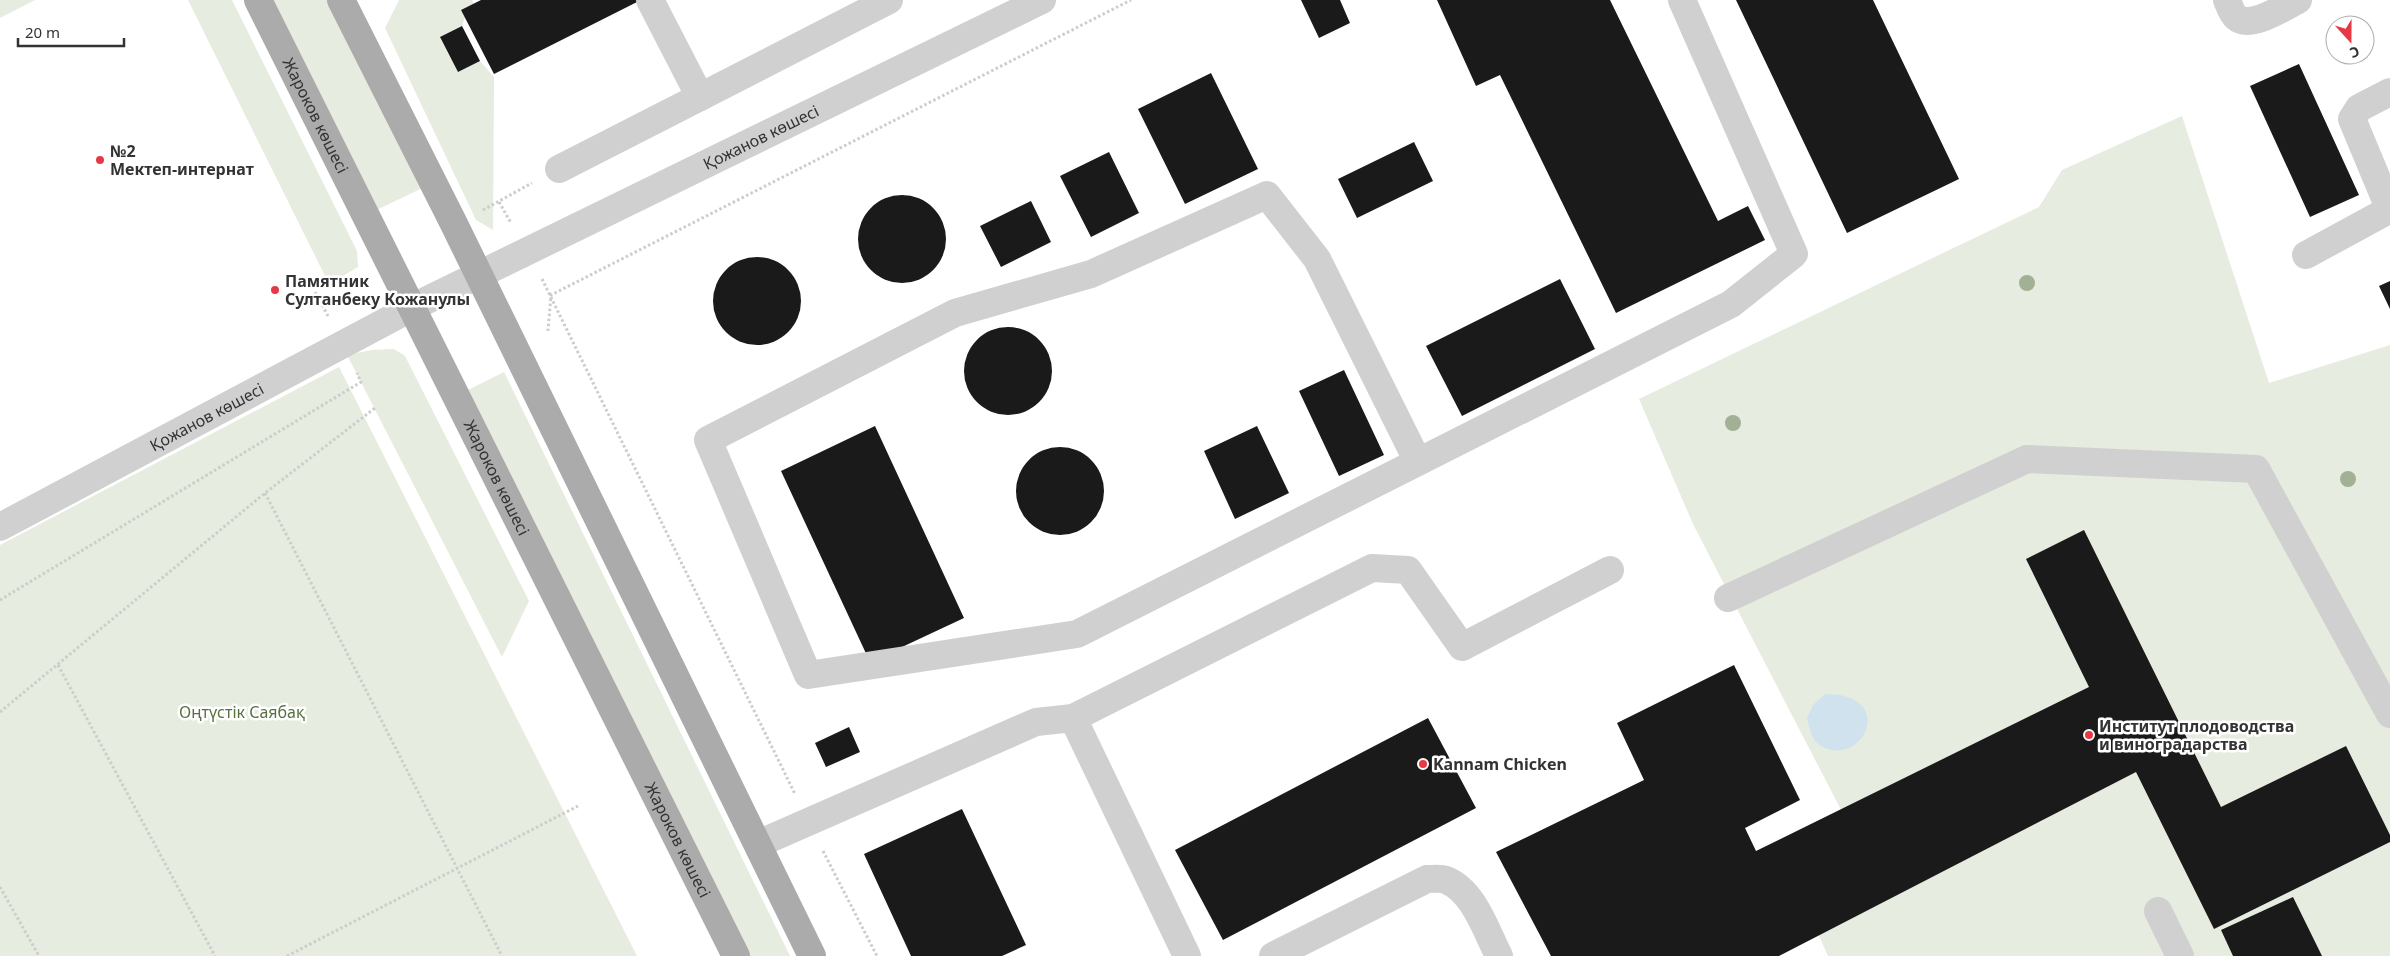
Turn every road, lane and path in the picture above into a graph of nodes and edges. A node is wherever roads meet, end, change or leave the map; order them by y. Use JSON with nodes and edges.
{"nodes":[{"id":1,"x":258,"y":0,"type":"edge"},
{"id":2,"x":341,"y":0,"type":"edge"},
{"id":3,"x":650,"y":0,"type":"edge"},
{"id":4,"x":889,"y":0,"type":"edge"},
{"id":5,"x":1042,"y":0,"type":"edge"},
{"id":6,"x":1131,"y":0,"type":"edge"},
{"id":7,"x":1682,"y":0,"type":"edge"},
{"id":8,"x":2226,"y":0,"type":"edge"},
{"id":9,"x":2298,"y":0,"type":"edge"},
{"id":10,"x":2390,"y":92,"type":"edge"},
{"id":11,"x":700,"y":98,"type":"junction"},
{"id":12,"x":559,"y":169,"type":"dead end"},
{"id":13,"x":474,"y":214,"type":"dead end"},
{"id":14,"x":527,"y":251,"type":"junction"},
{"id":15,"x":2306,"y":255,"type":"dead end"},
{"id":16,"x":479,"y":275,"type":"junction"},
{"id":17,"x":316,"y":292,"type":"dead end"},
{"id":18,"x":551,"y":295,"type":"junction"},
{"id":19,"x":413,"y":307,"type":"junction"},
{"id":20,"x":330,"y":321,"type":"dead end"},
{"id":21,"x":548,"y":332,"type":"dead end"},
{"id":22,"x":361,"y":382,"type":"dead end"},
{"id":23,"x":375,"y":408,"type":"dead end"},
{"id":24,"x":1418,"y":462,"type":"junction"},
{"id":25,"x":265,"y":493,"type":"junction"},
{"id":26,"x":0,"y":527,"type":"edge"},
{"id":27,"x":1610,"y":570,"type":"dead end"},
{"id":28,"x":1728,"y":598,"type":"dead end"},
{"id":29,"x":0,"y":600,"type":"edge"},
{"id":30,"x":58,"y":665,"type":"junction"},
{"id":31,"x":0,"y":712,"type":"edge"},
{"id":32,"x":2390,"y":714,"type":"edge"},
{"id":33,"x":1073,"y":718,"type":"junction"},
{"id":34,"x":578,"y":806,"type":"dead end"},
{"id":35,"x":808,"y":822,"type":"junction"},
{"id":36,"x":758,"y":844,"type":"junction"},
{"id":37,"x":457,"y":868,"type":"junction"},
{"id":38,"x":0,"y":888,"type":"edge"},
{"id":39,"x":2158,"y":910,"type":"dead end"},
{"id":40,"x":39,"y":956,"type":"edge"},
{"id":41,"x":215,"y":956,"type":"edge"},
{"id":42,"x":287,"y":956,"type":"edge"},
{"id":43,"x":502,"y":956,"type":"edge"},
{"id":44,"x":736,"y":956,"type":"edge"},
{"id":45,"x":812,"y":956,"type":"edge"},
{"id":46,"x":877,"y":956,"type":"edge"},
{"id":47,"x":1187,"y":956,"type":"edge"},
{"id":48,"x":1272,"y":956,"type":"edge"},
{"id":49,"x":1499,"y":956,"type":"edge"},
{"id":50,"x":2180,"y":956,"type":"edge"}],
"edges":[{"from":1,"to":19,"type":"main road","name":"Жароков көшесі"},
{"from":2,"to":16,"type":"main road"},
{"from":3,"to":11,"type":"street"},
{"from":4,"to":11,"type":"street"},
{"from":5,"to":14,"type":"street","name":"Қожанов көшесі"},
{"from":6,"to":18,"type":"path"},
{"from":7,"to":24,"type":"street"},
{"from":8,"to":9,"type":"street"},
{"from":10,"to":15,"type":"street"},
{"from":11,"to":12,"type":"street"},
{"from":13,"to":14,"type":"path"},
{"from":14,"to":16,"type":"street","name":"Қожанов көшесі"},
{"from":14,"to":18,"type":"path"},
{"from":16,"to":19,"type":"street","name":"Қожанов көшесі"},
{"from":16,"to":36,"type":"main road"},
{"from":17,"to":20,"type":"path"},
{"from":18,"to":21,"type":"path"},
{"from":18,"to":35,"type":"path"},
{"from":19,"to":26,"type":"street","name":"Қожанов көшесі"},
{"from":19,"to":44,"type":"main road","name":"Жароков көшесі"},
{"from":22,"to":29,"type":"path"},
{"from":23,"to":25,"type":"path"},
{"from":24,"to":24,"type":"street"},
{"from":25,"to":30,"type":"path"},
{"from":25,"to":37,"type":"path"},
{"from":27,"to":33,"type":"street"},
{"from":28,"to":32,"type":"street"},
{"from":30,"to":31,"type":"path"},
{"from":30,"to":41,"type":"path"},
{"from":33,"to":35,"type":"street"},
{"from":33,"to":47,"type":"street"},
{"from":34,"to":37,"type":"path"},
{"from":35,"to":36,"type":"street"},
{"from":35,"to":46,"type":"path"},
{"from":36,"to":45,"type":"main road"},
{"from":37,"to":42,"type":"path"},
{"from":37,"to":43,"type":"path"},
{"from":38,"to":40,"type":"path"},
{"from":39,"to":50,"type":"street"},
{"from":48,"to":49,"type":"street"}]}
